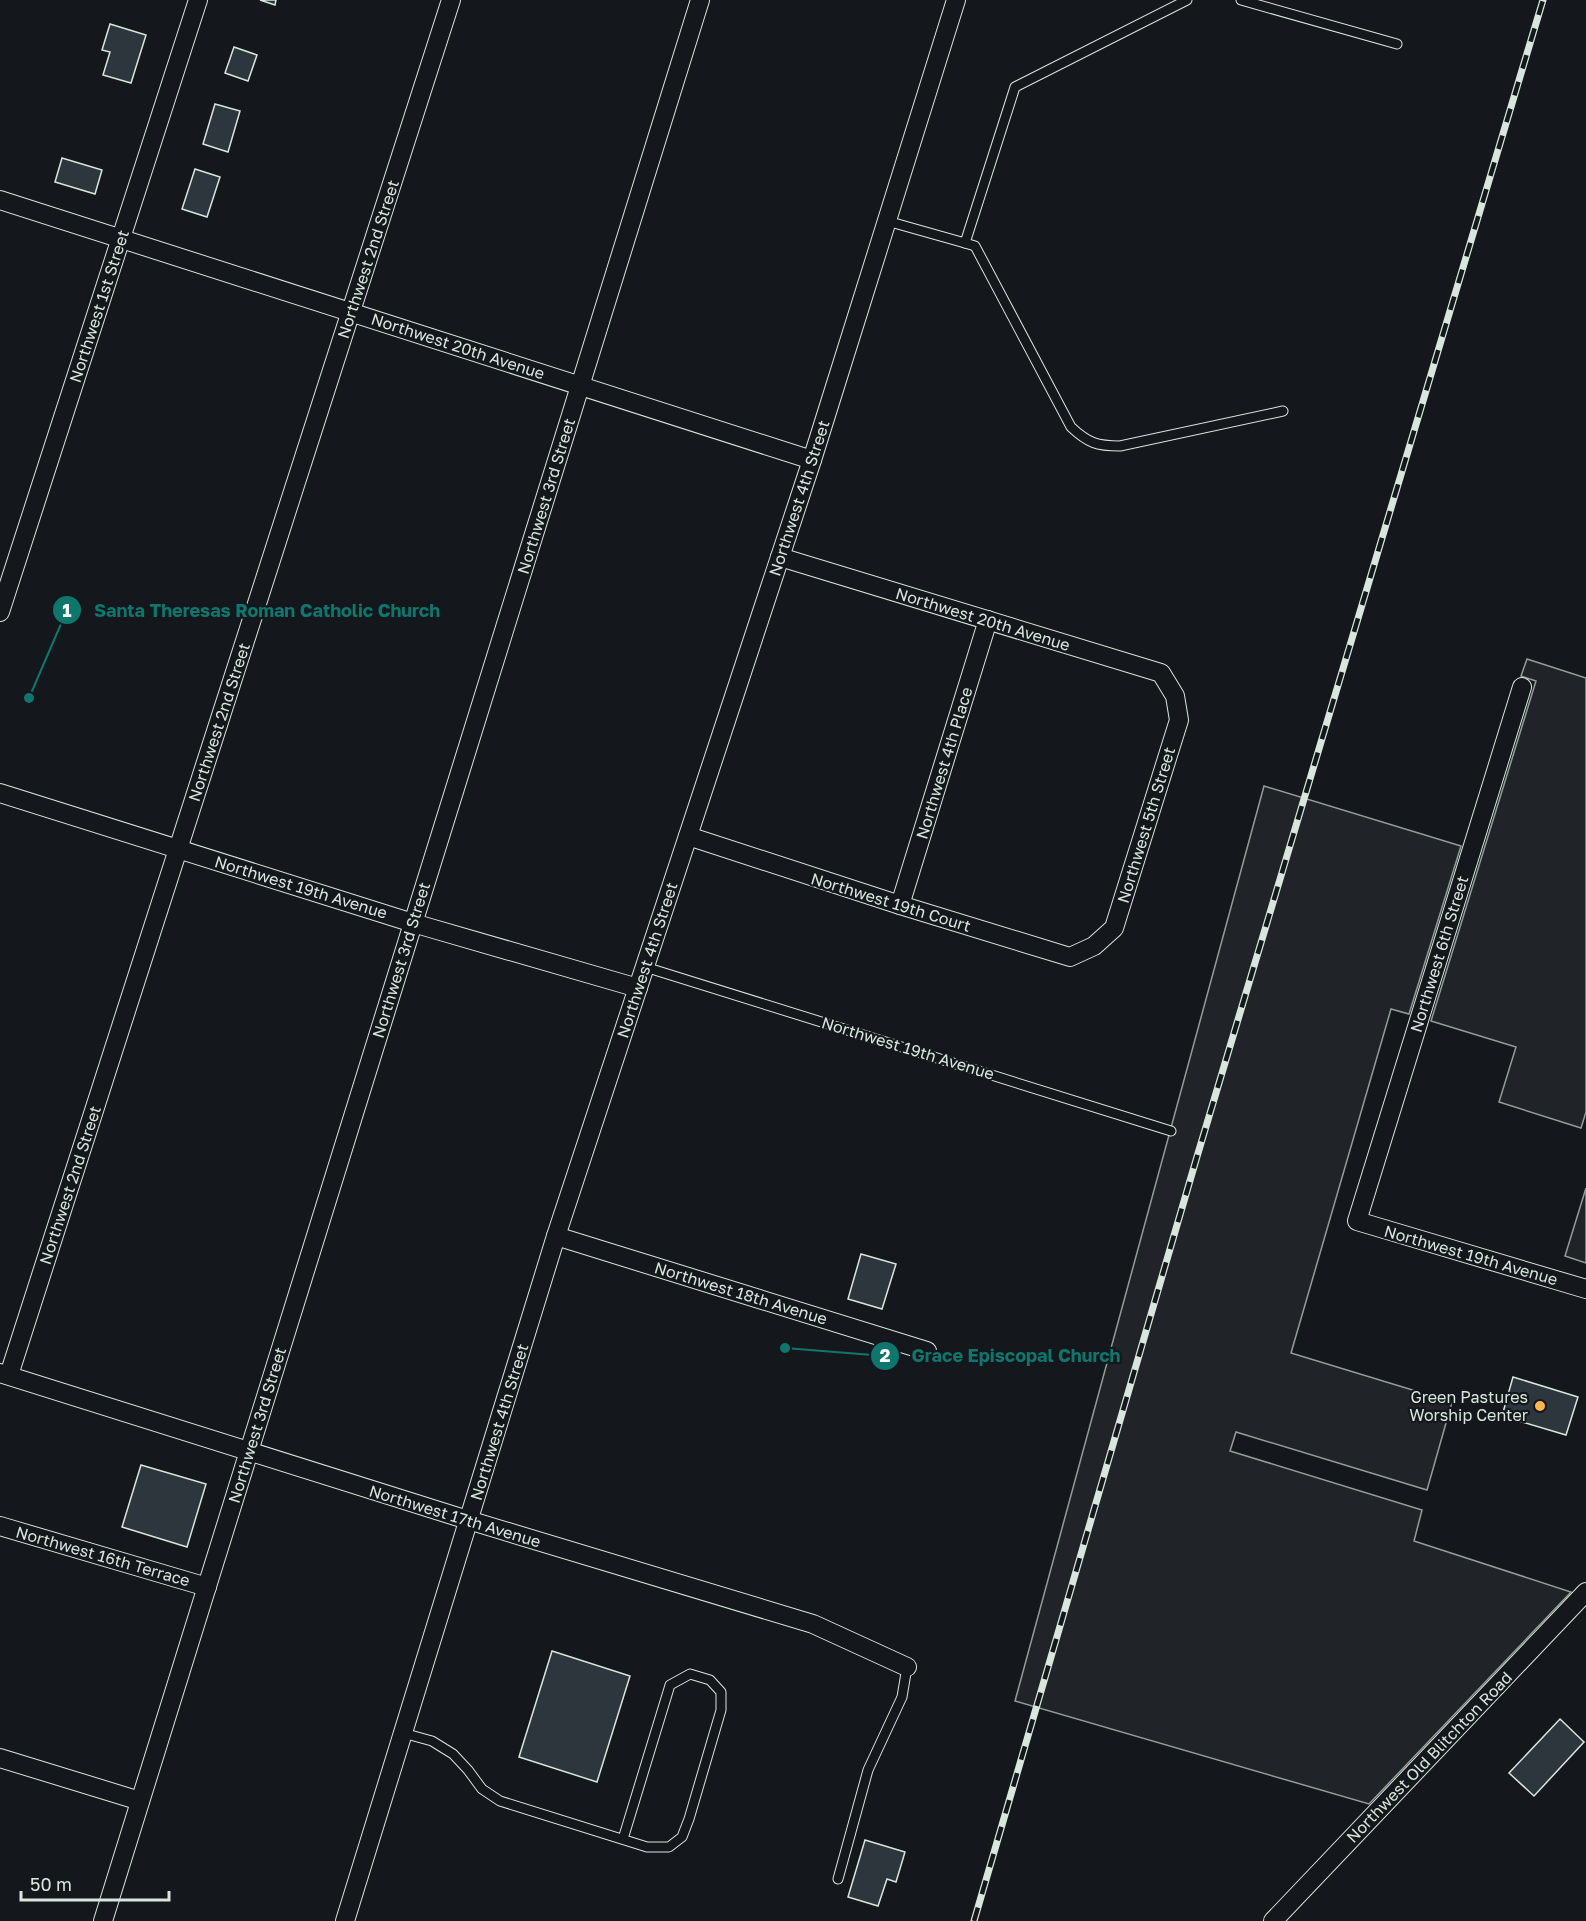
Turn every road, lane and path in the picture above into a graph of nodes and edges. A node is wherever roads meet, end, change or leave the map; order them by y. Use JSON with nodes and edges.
{"nodes":[{"id":1,"x":198,"y":0,"type":"edge"},
{"id":2,"x":451,"y":0,"type":"edge"},
{"id":3,"x":700,"y":0,"type":"edge"},
{"id":4,"x":956,"y":0,"type":"edge"},
{"id":5,"x":1187,"y":0,"type":"edge"},
{"id":6,"x":1241,"y":0,"type":"edge"},
{"id":7,"x":1397,"y":44,"type":"dead end"},
{"id":8,"x":0,"y":200,"type":"edge"},
{"id":9,"x":887,"y":221,"type":"junction"},
{"id":10,"x":121,"y":238,"type":"junction"},
{"id":11,"x":965,"y":243,"type":"junction"},
{"id":12,"x":351,"y":312,"type":"junction"},
{"id":13,"x":580,"y":385,"type":"junction"},
{"id":14,"x":1283,"y":411,"type":"dead end"},
{"id":15,"x":812,"y":460,"type":"junction"},
{"id":16,"x":780,"y":557,"type":"junction"},
{"id":17,"x":0,"y":612,"type":"edge"},
{"id":18,"x":988,"y":620,"type":"junction"},
{"id":19,"x":1522,"y":687,"type":"dead end"},
{"id":20,"x":1175,"y":696,"type":"joint"},
{"id":21,"x":0,"y":794,"type":"edge"},
{"id":22,"x":688,"y":837,"type":"junction"},
{"id":23,"x":178,"y":849,"type":"junction"},
{"id":24,"x":900,"y":905,"type":"junction"},
{"id":25,"x":413,"y":922,"type":"junction"},
{"id":26,"x":1094,"y":946,"type":"joint"},
{"id":27,"x":645,"y":967,"type":"junction"},
{"id":28,"x":638,"y":988,"type":"junction"},
{"id":29,"x":1171,"y":1131,"type":"dead end"},
{"id":30,"x":1357,"y":1221,"type":"joint"},
{"id":31,"x":556,"y":1236,"type":"junction"},
{"id":32,"x":1586,"y":1289,"type":"edge"},
{"id":33,"x":927,"y":1351,"type":"dead end"},
{"id":34,"x":4,"y":1374,"type":"edge"},
{"id":35,"x":249,"y":1452,"type":"junction"},
{"id":36,"x":470,"y":1520,"type":"junction"},
{"id":37,"x":0,"y":1526,"type":"edge"},
{"id":38,"x":207,"y":1587,"type":"junction"},
{"id":39,"x":1586,"y":1592,"type":"edge"},
{"id":40,"x":907,"y":1667,"type":"joint"},
{"id":41,"x":403,"y":1733,"type":"junction"},
{"id":42,"x":0,"y":1758,"type":"edge"},
{"id":43,"x":140,"y":1801,"type":"junction"},
{"id":44,"x":623,"y":1839,"type":"junction"},
{"id":45,"x":838,"y":1879,"type":"dead end"},
{"id":46,"x":103,"y":1921,"type":"edge"},
{"id":47,"x":345,"y":1921,"type":"edge"},
{"id":48,"x":1273,"y":1921,"type":"edge"}],
"edges":[{"from":1,"to":10,"type":"street","name":"Northwest 1st Street"},
{"from":2,"to":12,"type":"street","name":"Northwest 2nd Street"},
{"from":3,"to":13,"type":"street","name":"Northwest 3rd Street"},
{"from":4,"to":9,"type":"street","name":"Northwest 4th Street"},
{"from":5,"to":11,"type":"lane"},
{"from":6,"to":7,"type":"lane"},
{"from":8,"to":10,"type":"street","name":"Northwest 20th Avenue"},
{"from":9,"to":11,"type":"lane"},
{"from":9,"to":15,"type":"street","name":"Northwest 4th Street"},
{"from":10,"to":12,"type":"street","name":"Northwest 20th Avenue"},
{"from":10,"to":17,"type":"street","name":"Northwest 1st Street"},
{"from":11,"to":14,"type":"lane"},
{"from":12,"to":13,"type":"street","name":"Northwest 20th Avenue"},
{"from":12,"to":23,"type":"street","name":"Northwest 2nd Street"},
{"from":13,"to":15,"type":"street","name":"Northwest 20th Avenue"},
{"from":13,"to":25,"type":"street","name":"Northwest 3rd Street"},
{"from":15,"to":16,"type":"street","name":"Northwest 4th Street"},
{"from":16,"to":18,"type":"street","name":"Northwest 20th Avenue"},
{"from":16,"to":22,"type":"street","name":"Northwest 4th Street"},
{"from":18,"to":20,"type":"street","name":"Northwest 20th Avenue"},
{"from":18,"to":24,"type":"street","name":"Northwest 4th Place"},
{"from":19,"to":30,"type":"street","name":"Northwest 6th Street"},
{"from":20,"to":26,"type":"street","name":"Northwest 5th Street"},
{"from":21,"to":23,"type":"street","name":"Northwest 19th Avenue"},
{"from":22,"to":24,"type":"street","name":"Northwest 19th Court"},
{"from":22,"to":27,"type":"street","name":"Northwest 4th Street"},
{"from":23,"to":25,"type":"street","name":"Northwest 19th Avenue"},
{"from":23,"to":34,"type":"street","name":"Northwest 2nd Street"},
{"from":24,"to":26,"type":"street","name":"Northwest 19th Court"},
{"from":25,"to":28,"type":"street","name":"Northwest 19th Avenue"},
{"from":25,"to":35,"type":"street","name":"Northwest 3rd Street"},
{"from":27,"to":28,"type":"street","name":"Northwest 4th Street"},
{"from":27,"to":29,"type":"lane","name":"Northwest 19th Avenue"},
{"from":28,"to":31,"type":"street","name":"Northwest 4th Street"},
{"from":30,"to":32,"type":"street","name":"Northwest 19th Avenue"},
{"from":31,"to":33,"type":"street","name":"Northwest 18th Avenue"},
{"from":31,"to":36,"type":"street","name":"Northwest 4th Street"},
{"from":34,"to":35,"type":"street","name":"Northwest 17th Avenue"},
{"from":35,"to":36,"type":"street","name":"Northwest 17th Avenue"},
{"from":35,"to":38,"type":"street","name":"Northwest 3rd Street"},
{"from":36,"to":40,"type":"street","name":"Northwest 17th Avenue"},
{"from":36,"to":41,"type":"street","name":"Northwest 4th Street"},
{"from":37,"to":38,"type":"street","name":"Northwest 16th Terrace"},
{"from":38,"to":43,"type":"street","name":"Northwest 3rd Street"},
{"from":39,"to":48,"type":"street","name":"Northwest Old Blitchton Road"},
{"from":40,"to":45,"type":"lane"},
{"from":41,"to":44,"type":"lane"},
{"from":41,"to":47,"type":"street","name":"Northwest 4th Street"},
{"from":42,"to":43,"type":"street"},
{"from":43,"to":46,"type":"street","name":"Northwest 3rd Street"},
{"from":44,"to":44,"type":"lane"}]}
